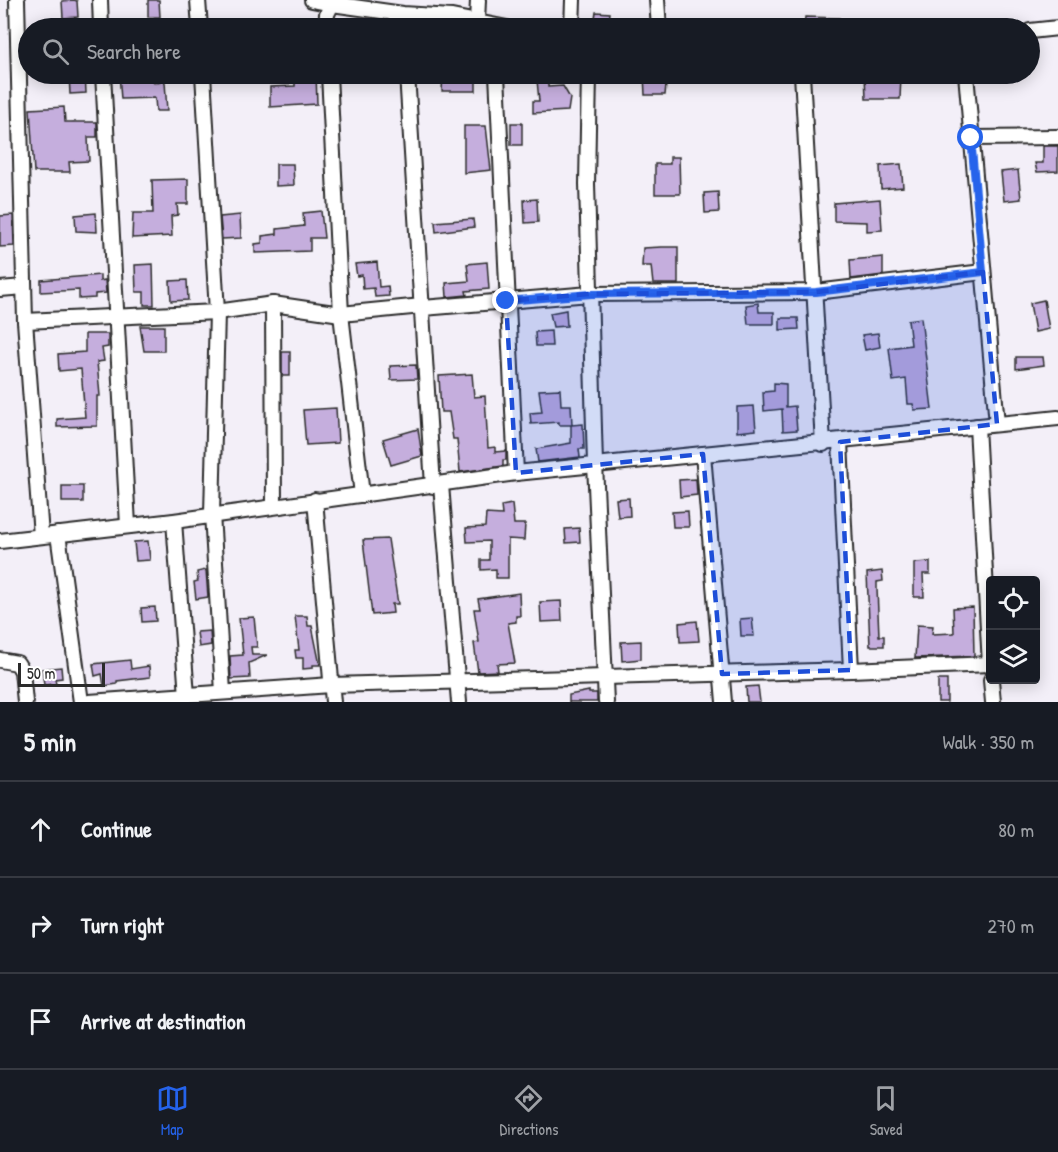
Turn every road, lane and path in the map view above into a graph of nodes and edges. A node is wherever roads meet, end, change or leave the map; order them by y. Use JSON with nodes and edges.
{"nodes":[{"id":1,"x":17,"y":0,"type":"edge"},
{"id":2,"x":100,"y":0,"type":"edge"},
{"id":3,"x":198,"y":0,"type":"edge"},
{"id":4,"x":312,"y":0,"type":"edge"},
{"id":5,"x":478,"y":0,"type":"edge"},
{"id":6,"x":573,"y":0,"type":"edge"},
{"id":7,"x":657,"y":0,"type":"edge"},
{"id":8,"x":332,"y":2,"type":"edge"},
{"id":9,"x":403,"y":14,"type":"junction"},
{"id":10,"x":101,"y":18,"type":"edge"},
{"id":11,"x":199,"y":18,"type":"edge"},
{"id":12,"x":327,"y":18,"type":"edge"},
{"id":13,"x":403,"y":18,"type":"edge"},
{"id":14,"x":457,"y":18,"type":"edge"},
{"id":15,"x":477,"y":18,"type":"edge"},
{"id":16,"x":572,"y":18,"type":"edge"},
{"id":17,"x":658,"y":18,"type":"edge"},
{"id":18,"x":1058,"y":28,"type":"edge"},
{"id":19,"x":1040,"y":30,"type":"edge"},
{"id":20,"x":18,"y":41,"type":"edge"},
{"id":21,"x":19,"y":84,"type":"edge"},
{"id":22,"x":104,"y":84,"type":"edge"},
{"id":23,"x":204,"y":84,"type":"edge"},
{"id":24,"x":330,"y":84,"type":"edge"},
{"id":25,"x":408,"y":84,"type":"edge"},
{"id":26,"x":497,"y":84,"type":"edge"},
{"id":27,"x":589,"y":84,"type":"edge"},
{"id":28,"x":803,"y":84,"type":"edge"},
{"id":29,"x":967,"y":84,"type":"edge"},
{"id":30,"x":1058,"y":137,"type":"edge"},
{"id":31,"x":971,"y":138,"type":"junction"},
{"id":32,"x":983,"y":272,"type":"junction"},
{"id":33,"x":24,"y":287,"type":"junction"},
{"id":34,"x":0,"y":289,"type":"edge"},
{"id":35,"x":816,"y":292,"type":"junction"},
{"id":36,"x":591,"y":294,"type":"junction"},
{"id":37,"x":506,"y":301,"type":"junction"},
{"id":38,"x":273,"y":304,"type":"junction"},
{"id":39,"x":422,"y":307,"type":"junction"},
{"id":40,"x":217,"y":312,"type":"junction"},
{"id":41,"x":341,"y":314,"type":"junction"},
{"id":42,"x":115,"y":317,"type":"junction"},
{"id":43,"x":25,"y":321,"type":"junction"},
{"id":44,"x":1058,"y":418,"type":"edge"},
{"id":45,"x":997,"y":424,"type":"junction"},
{"id":46,"x":977,"y":426,"type":"junction"},
{"id":47,"x":840,"y":442,"type":"junction"},
{"id":48,"x":823,"y":444,"type":"junction"},
{"id":49,"x":704,"y":454,"type":"junction"},
{"id":50,"x":595,"y":464,"type":"junction"},
{"id":51,"x":516,"y":473,"type":"junction"},
{"id":52,"x":437,"y":485,"type":"junction"},
{"id":53,"x":362,"y":495,"type":"junction"},
{"id":54,"x":315,"y":500,"type":"junction"},
{"id":55,"x":274,"y":506,"type":"junction"},
{"id":56,"x":212,"y":513,"type":"junction"},
{"id":57,"x":174,"y":521,"type":"junction"},
{"id":58,"x":128,"y":525,"type":"junction"},
{"id":59,"x":58,"y":534,"type":"junction"},
{"id":60,"x":41,"y":536,"type":"junction"},
{"id":61,"x":0,"y":541,"type":"edge"},
{"id":62,"x":988,"y":630,"type":"edge"},
{"id":63,"x":0,"y":660,"type":"edge"},
{"id":64,"x":986,"y":664,"type":"edge"},
{"id":65,"x":851,"y":670,"type":"junction"},
{"id":66,"x":722,"y":674,"type":"junction"},
{"id":67,"x":606,"y":677,"type":"junction"},
{"id":68,"x":457,"y":681,"type":"junction"},
{"id":69,"x":991,"y":684,"type":"edge"},
{"id":70,"x":331,"y":685,"type":"junction"},
{"id":71,"x":187,"y":696,"type":"junction"},
{"id":72,"x":215,"y":696,"type":"edge"},
{"id":73,"x":127,"y":701,"type":"edge"},
{"id":74,"x":25,"y":702,"type":"edge"},
{"id":75,"x":81,"y":702,"type":"edge"},
{"id":76,"x":89,"y":702,"type":"edge"},
{"id":77,"x":333,"y":702,"type":"edge"},
{"id":78,"x":459,"y":702,"type":"edge"},
{"id":79,"x":606,"y":702,"type":"edge"},
{"id":80,"x":724,"y":702,"type":"edge"},
{"id":81,"x":993,"y":702,"type":"edge"}],
"edges":[{"from":1,"to":20,"type":"street"},
{"from":2,"to":10,"type":"street"},
{"from":3,"to":11,"type":"street"},
{"from":4,"to":8,"type":"street"},
{"from":5,"to":15,"type":"street"},
{"from":6,"to":16,"type":"street"},
{"from":7,"to":17,"type":"street"},
{"from":8,"to":9,"type":"street"},
{"from":8,"to":12,"type":"street"},
{"from":9,"to":13,"type":"street"},
{"from":9,"to":14,"type":"street"},
{"from":18,"to":19,"type":"street"},
{"from":21,"to":33,"type":"street"},
{"from":22,"to":42,"type":"street"},
{"from":23,"to":40,"type":"street"},
{"from":24,"to":41,"type":"street"},
{"from":25,"to":39,"type":"street"},
{"from":26,"to":37,"type":"street"},
{"from":27,"to":36,"type":"street"},
{"from":28,"to":35,"type":"street"},
{"from":29,"to":31,"type":"street"},
{"from":30,"to":31,"type":"street"},
{"from":31,"to":32,"type":"street"},
{"from":32,"to":35,"type":"street"},
{"from":32,"to":45,"type":"street"},
{"from":33,"to":34,"type":"street"},
{"from":33,"to":43,"type":"street"},
{"from":35,"to":36,"type":"street"},
{"from":35,"to":48,"type":"street"},
{"from":36,"to":37,"type":"street"},
{"from":36,"to":50,"type":"street"},
{"from":37,"to":39,"type":"street"},
{"from":37,"to":51,"type":"street"},
{"from":38,"to":40,"type":"street"},
{"from":38,"to":41,"type":"street"},
{"from":38,"to":55,"type":"street"},
{"from":39,"to":41,"type":"street"},
{"from":39,"to":52,"type":"street"},
{"from":40,"to":42,"type":"street"},
{"from":40,"to":56,"type":"street"},
{"from":41,"to":53,"type":"street"},
{"from":42,"to":43,"type":"street"},
{"from":42,"to":58,"type":"street"},
{"from":43,"to":60,"type":"street"},
{"from":44,"to":45,"type":"street"},
{"from":45,"to":46,"type":"street"},
{"from":46,"to":47,"type":"street"},
{"from":46,"to":62,"type":"street"},
{"from":47,"to":48,"type":"street"},
{"from":47,"to":65,"type":"street"},
{"from":48,"to":49,"type":"street"},
{"from":49,"to":50,"type":"street"},
{"from":49,"to":66,"type":"street"},
{"from":50,"to":51,"type":"street"},
{"from":50,"to":67,"type":"street"},
{"from":51,"to":52,"type":"street"},
{"from":52,"to":53,"type":"street"},
{"from":52,"to":68,"type":"street"},
{"from":53,"to":54,"type":"street"},
{"from":54,"to":55,"type":"street"},
{"from":54,"to":70,"type":"street"},
{"from":55,"to":56,"type":"street"},
{"from":56,"to":57,"type":"street"},
{"from":56,"to":72,"type":"street"},
{"from":57,"to":58,"type":"street"},
{"from":57,"to":71,"type":"street"},
{"from":58,"to":59,"type":"street"},
{"from":59,"to":60,"type":"street"},
{"from":59,"to":75,"type":"street"},
{"from":60,"to":61,"type":"street"},
{"from":63,"to":74,"type":"street"},
{"from":64,"to":65,"type":"street"},
{"from":65,"to":66,"type":"street"},
{"from":66,"to":67,"type":"street"},
{"from":66,"to":80,"type":"street"},
{"from":67,"to":68,"type":"street"},
{"from":67,"to":79,"type":"street"},
{"from":68,"to":70,"type":"street"},
{"from":68,"to":78,"type":"street"},
{"from":69,"to":81,"type":"street"},
{"from":70,"to":72,"type":"street"},
{"from":70,"to":77,"type":"street"},
{"from":71,"to":72,"type":"street"},
{"from":71,"to":73,"type":"street"},
{"from":73,"to":76,"type":"street"}]}
